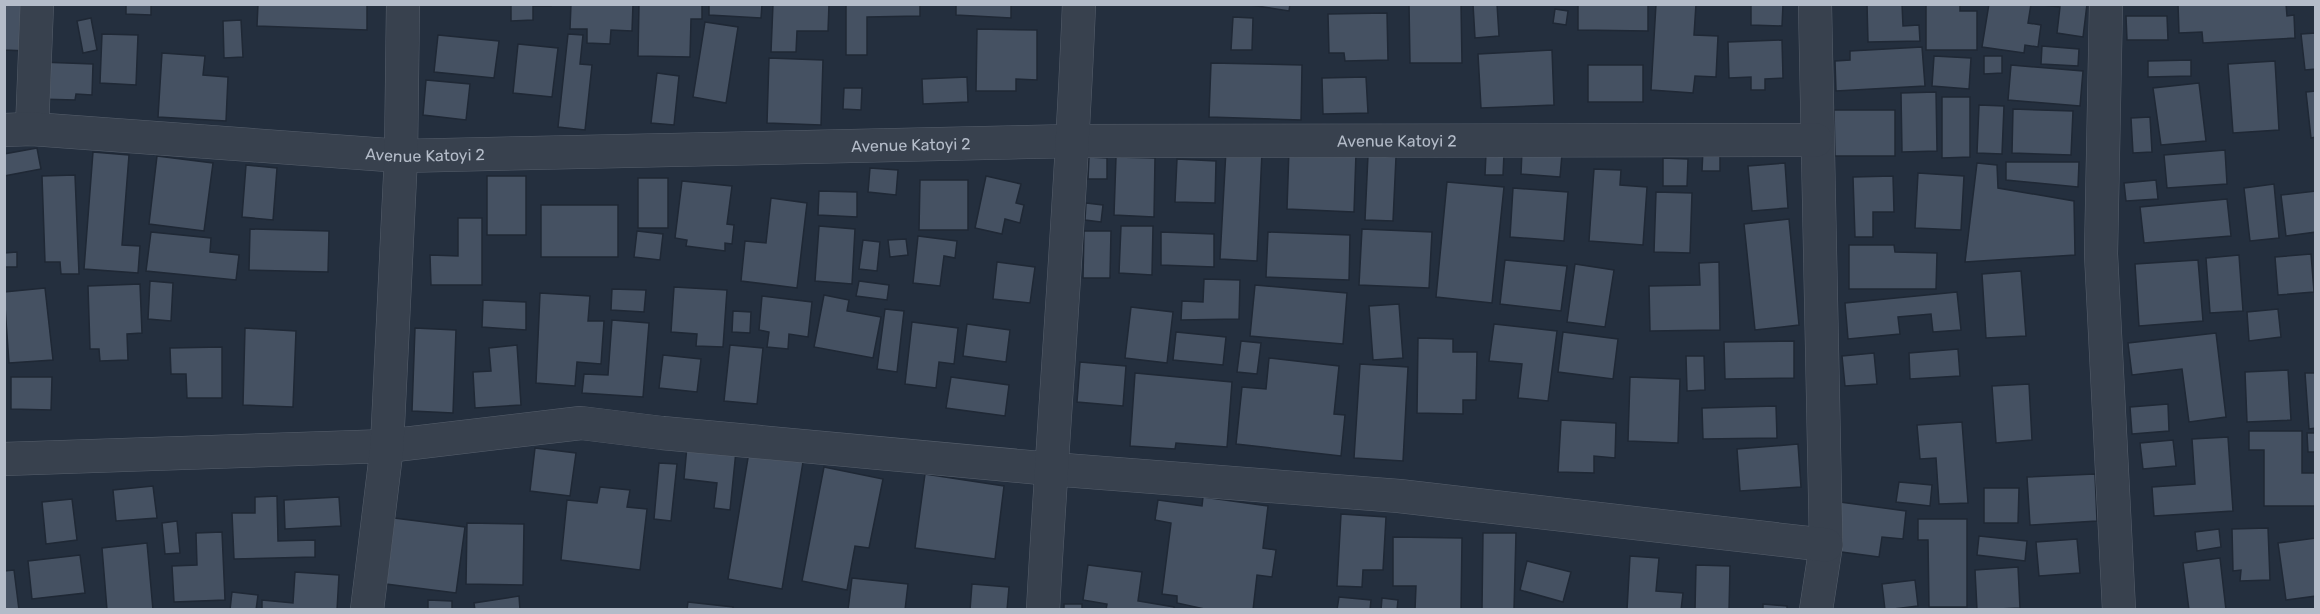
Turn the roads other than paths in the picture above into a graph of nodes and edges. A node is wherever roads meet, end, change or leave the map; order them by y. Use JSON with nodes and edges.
{"nodes":[{"id":1,"x":37,"y":4,"type":"edge"},
{"id":2,"x":403,"y":4,"type":"edge"},
{"id":3,"x":1079,"y":4,"type":"edge"},
{"id":4,"x":1815,"y":4,"type":"edge"},
{"id":5,"x":2106,"y":4,"type":"edge"},
{"id":6,"x":18,"y":129,"type":"edge"},
{"id":7,"x":1816,"y":140,"type":"junction"},
{"id":8,"x":1074,"y":141,"type":"junction"},
{"id":9,"x":401,"y":156,"type":"junction"},
{"id":10,"x":387,"y":446,"type":"junction"},
{"id":11,"x":4,"y":459,"type":"edge"},
{"id":12,"x":1051,"y":469,"type":"junction"},
{"id":13,"x":1826,"y":545,"type":"junction"},
{"id":14,"x":367,"y":609,"type":"edge"},
{"id":15,"x":1043,"y":609,"type":"edge"},
{"id":16,"x":1816,"y":609,"type":"edge"},
{"id":17,"x":2119,"y":609,"type":"edge"}],
"edges":[{"from":1,"to":6,"type":"street"},
{"from":2,"to":9,"type":"street"},
{"from":3,"to":8,"type":"street"},
{"from":4,"to":7,"type":"street"},
{"from":5,"to":17,"type":"street"},
{"from":6,"to":9,"type":"street","name":"Avenue Katoyi 2"},
{"from":7,"to":8,"type":"street","name":"Avenue Katoyi 2"},
{"from":7,"to":13,"type":"street"},
{"from":8,"to":9,"type":"street","name":"Avenue Katoyi 2"},
{"from":8,"to":12,"type":"street"},
{"from":9,"to":10,"type":"street"},
{"from":10,"to":11,"type":"street"},
{"from":10,"to":12,"type":"street"},
{"from":10,"to":14,"type":"street"},
{"from":12,"to":13,"type":"street"},
{"from":12,"to":15,"type":"street"},
{"from":13,"to":16,"type":"street"}]}
